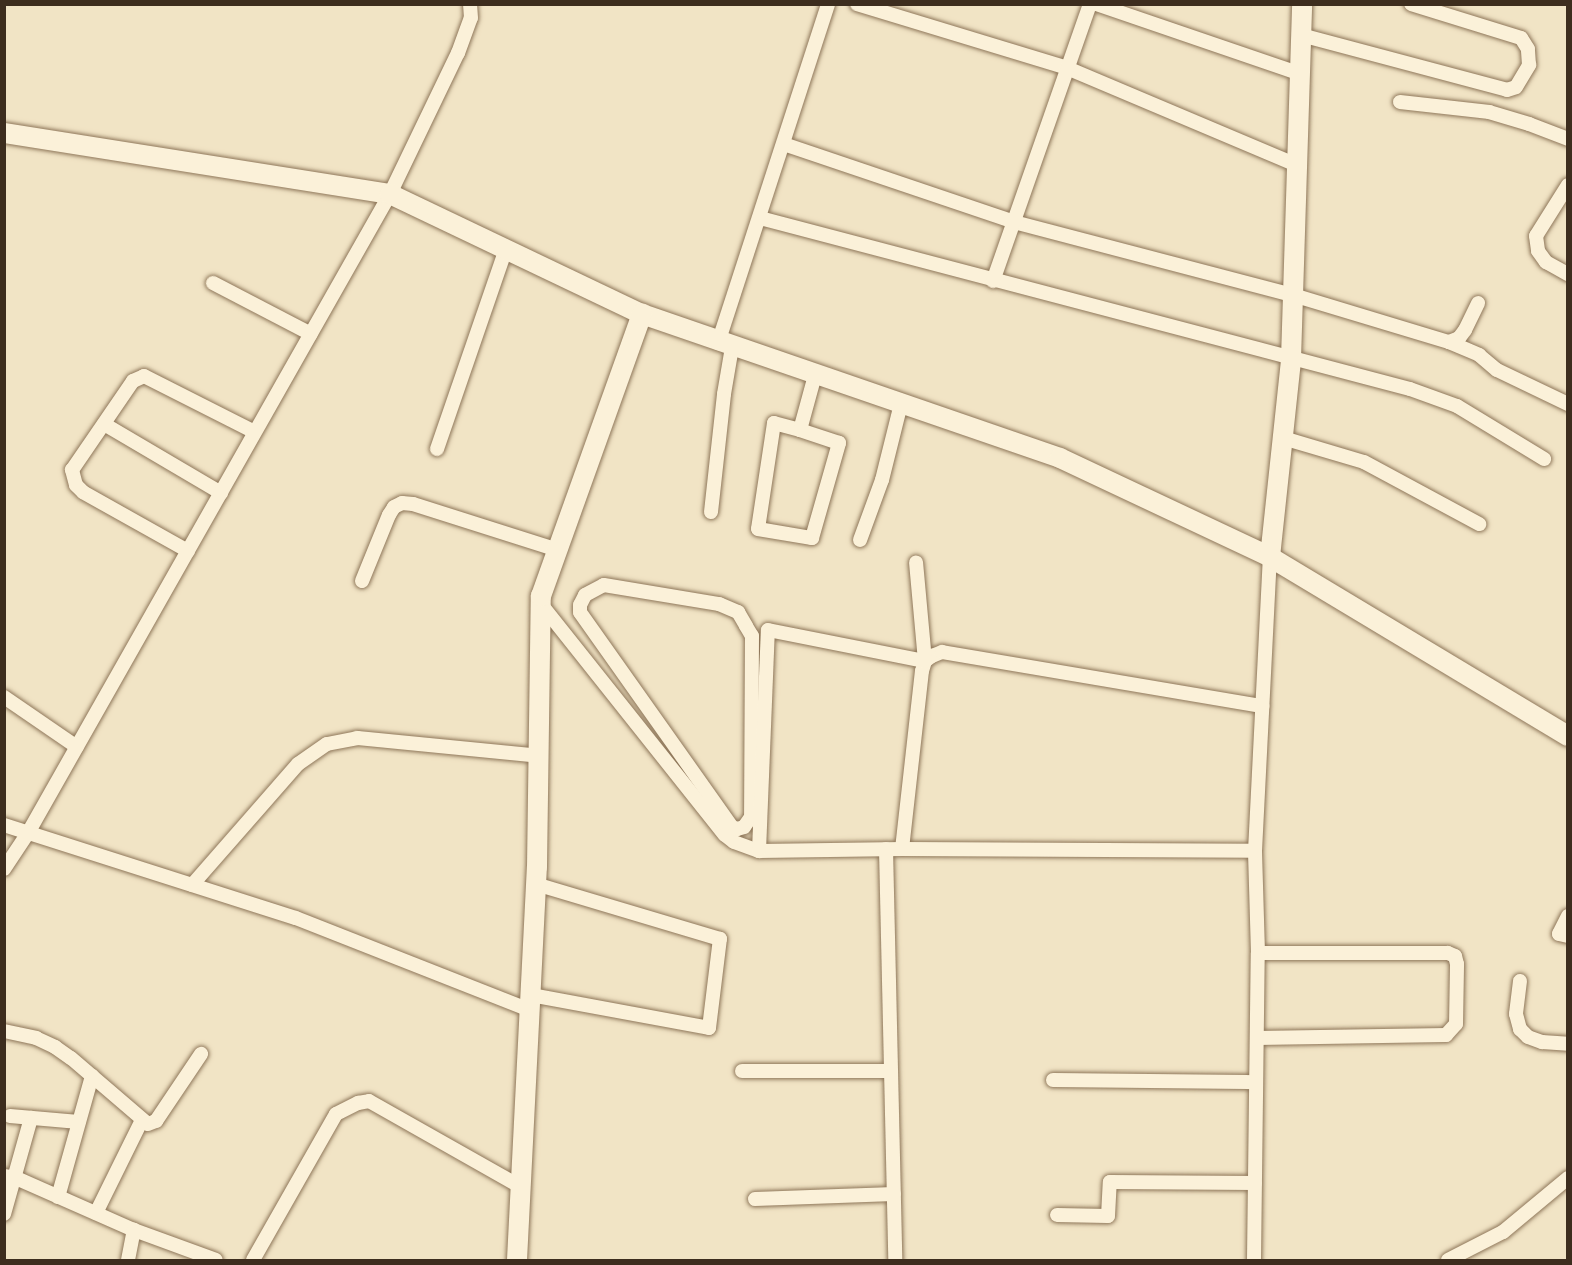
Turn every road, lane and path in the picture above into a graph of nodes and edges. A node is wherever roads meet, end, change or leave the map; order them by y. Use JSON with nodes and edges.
{"nodes":[{"id":1,"x":470,"y":4,"type":"edge"},
{"id":2,"x":828,"y":4,"type":"edge"},
{"id":3,"x":857,"y":4,"type":"edge"},
{"id":4,"x":1090,"y":4,"type":"edge"},
{"id":5,"x":1096,"y":4,"type":"edge"},
{"id":6,"x":1302,"y":4,"type":"edge"},
{"id":7,"x":1411,"y":4,"type":"edge"},
{"id":8,"x":1301,"y":35,"type":"junction"},
{"id":9,"x":1067,"y":68,"type":"junction"},
{"id":10,"x":1300,"y":74,"type":"junction"},
{"id":11,"x":1400,"y":102,"type":"dead end"},
{"id":12,"x":4,"y":133,"type":"edge"},
{"id":13,"x":1568,"y":139,"type":"edge"},
{"id":14,"x":784,"y":144,"type":"junction"},
{"id":15,"x":1297,"y":165,"type":"junction"},
{"id":16,"x":1568,"y":185,"type":"edge"},
{"id":17,"x":390,"y":194,"type":"junction"},
{"id":18,"x":760,"y":218,"type":"junction"},
{"id":19,"x":1014,"y":222,"type":"junction"},
{"id":20,"x":506,"y":249,"type":"junction"},
{"id":21,"x":1568,"y":274,"type":"edge"},
{"id":22,"x":993,"y":281,"type":"junction"},
{"id":23,"x":213,"y":283,"type":"dead end"},
{"id":24,"x":1293,"y":295,"type":"junction"},
{"id":25,"x":1479,"y":303,"type":"dead end"},
{"id":26,"x":642,"y":315,"type":"junction"},
{"id":27,"x":311,"y":334,"type":"junction"},
{"id":28,"x":1449,"y":342,"type":"junction"},
{"id":29,"x":725,"y":345,"type":"junction"},
{"id":30,"x":1291,"y":359,"type":"junction"},
{"id":31,"x":815,"y":375,"type":"junction"},
{"id":32,"x":901,"y":404,"type":"junction"},
{"id":33,"x":1568,"y":404,"type":"edge"},
{"id":34,"x":104,"y":424,"type":"junction"},
{"id":35,"x":800,"y":430,"type":"junction"},
{"id":36,"x":255,"y":432,"type":"junction"},
{"id":37,"x":1283,"y":438,"type":"junction"},
{"id":38,"x":437,"y":449,"type":"dead end"},
{"id":39,"x":1544,"y":459,"type":"dead end"},
{"id":40,"x":221,"y":493,"type":"junction"},
{"id":41,"x":711,"y":512,"type":"dead end"},
{"id":42,"x":1479,"y":524,"type":"dead end"},
{"id":43,"x":860,"y":540,"type":"dead end"},
{"id":44,"x":558,"y":550,"type":"junction"},
{"id":45,"x":188,"y":551,"type":"junction"},
{"id":46,"x":1270,"y":557,"type":"junction"},
{"id":47,"x":916,"y":562,"type":"dead end"},
{"id":48,"x":362,"y":581,"type":"dead end"},
{"id":49,"x":541,"y":604,"type":"junction"},
{"id":50,"x":925,"y":661,"type":"junction"},
{"id":51,"x":4,"y":698,"type":"edge"},
{"id":52,"x":1262,"y":706,"type":"junction"},
{"id":53,"x":657,"y":723,"type":"junction"},
{"id":54,"x":642,"y":731,"type":"junction"},
{"id":55,"x":1568,"y":736,"type":"edge"},
{"id":56,"x":77,"y":747,"type":"junction"},
{"id":57,"x":539,"y":756,"type":"junction"},
{"id":58,"x":4,"y":825,"type":"edge"},
{"id":59,"x":28,"y":833,"type":"junction"},
{"id":60,"x":886,"y":849,"type":"junction"},
{"id":61,"x":902,"y":849,"type":"junction"},
{"id":62,"x":759,"y":851,"type":"junction"},
{"id":63,"x":1255,"y":851,"type":"junction"},
{"id":64,"x":4,"y":869,"type":"edge"},
{"id":65,"x":536,"y":884,"type":"junction"},
{"id":66,"x":192,"y":885,"type":"junction"},
{"id":67,"x":1568,"y":916,"type":"edge"},
{"id":68,"x":1568,"y":936,"type":"edge"},
{"id":69,"x":1258,"y":953,"type":"junction"},
{"id":70,"x":1520,"y":981,"type":"dead end"},
{"id":71,"x":530,"y":1003,"type":"junction"},
{"id":72,"x":4,"y":1031,"type":"edge"},
{"id":73,"x":1257,"y":1038,"type":"junction"},
{"id":74,"x":1568,"y":1044,"type":"edge"},
{"id":75,"x":201,"y":1054,"type":"dead end"},
{"id":76,"x":742,"y":1071,"type":"dead end"},
{"id":77,"x":891,"y":1071,"type":"junction"},
{"id":78,"x":92,"y":1076,"type":"junction"},
{"id":79,"x":1053,"y":1080,"type":"dead end"},
{"id":80,"x":1256,"y":1082,"type":"junction"},
{"id":81,"x":10,"y":1116,"type":"dead end"},
{"id":82,"x":31,"y":1118,"type":"junction"},
{"id":83,"x":142,"y":1120,"type":"junction"},
{"id":84,"x":79,"y":1122,"type":"junction"},
{"id":85,"x":10,"y":1177,"type":"edge"},
{"id":86,"x":1568,"y":1179,"type":"edge"},
{"id":87,"x":1255,"y":1183,"type":"junction"},
{"id":88,"x":521,"y":1187,"type":"junction"},
{"id":89,"x":894,"y":1194,"type":"junction"},
{"id":90,"x":58,"y":1197,"type":"junction"},
{"id":91,"x":754,"y":1199,"type":"dead end"},
{"id":92,"x":4,"y":1214,"type":"edge"},
{"id":93,"x":96,"y":1214,"type":"junction"},
{"id":94,"x":1057,"y":1215,"type":"dead end"},
{"id":95,"x":134,"y":1230,"type":"junction"},
{"id":96,"x":128,"y":1260,"type":"edge"},
{"id":97,"x":216,"y":1260,"type":"edge"},
{"id":98,"x":254,"y":1260,"type":"edge"},
{"id":99,"x":517,"y":1260,"type":"edge"},
{"id":100,"x":896,"y":1260,"type":"edge"},
{"id":101,"x":1254,"y":1260,"type":"edge"},
{"id":102,"x":1448,"y":1260,"type":"edge"}],
"edges":[{"from":1,"to":17,"type":"street"},
{"from":2,"to":14,"type":"street"},
{"from":3,"to":9,"type":"street"},
{"from":4,"to":9,"type":"street"},
{"from":5,"to":10,"type":"street"},
{"from":6,"to":8,"type":"street"},
{"from":7,"to":8,"type":"street"},
{"from":8,"to":10,"type":"street"},
{"from":9,"to":15,"type":"street"},
{"from":9,"to":19,"type":"street"},
{"from":10,"to":15,"type":"street"},
{"from":11,"to":13,"type":"street"},
{"from":12,"to":17,"type":"street"},
{"from":14,"to":18,"type":"street"},
{"from":14,"to":19,"type":"street"},
{"from":15,"to":24,"type":"street"},
{"from":16,"to":21,"type":"street"},
{"from":17,"to":20,"type":"street"},
{"from":17,"to":27,"type":"street"},
{"from":18,"to":22,"type":"street"},
{"from":18,"to":29,"type":"street"},
{"from":19,"to":22,"type":"street"},
{"from":19,"to":24,"type":"street"},
{"from":20,"to":26,"type":"street"},
{"from":20,"to":38,"type":"street"},
{"from":22,"to":30,"type":"street"},
{"from":23,"to":27,"type":"street"},
{"from":24,"to":28,"type":"street"},
{"from":24,"to":30,"type":"street"},
{"from":25,"to":28,"type":"street"},
{"from":26,"to":29,"type":"street"},
{"from":26,"to":44,"type":"street"},
{"from":27,"to":36,"type":"street"},
{"from":28,"to":33,"type":"street"},
{"from":29,"to":31,"type":"street"},
{"from":29,"to":41,"type":"street"},
{"from":30,"to":37,"type":"street"},
{"from":30,"to":39,"type":"street"},
{"from":31,"to":32,"type":"street"},
{"from":31,"to":35,"type":"street"},
{"from":32,"to":43,"type":"street"},
{"from":32,"to":46,"type":"street"},
{"from":34,"to":36,"type":"street"},
{"from":34,"to":40,"type":"street"},
{"from":34,"to":45,"type":"street"},
{"from":35,"to":35,"type":"street"},
{"from":36,"to":40,"type":"street"},
{"from":37,"to":42,"type":"street"},
{"from":37,"to":46,"type":"street"},
{"from":40,"to":45,"type":"street"},
{"from":44,"to":48,"type":"street"},
{"from":44,"to":49,"type":"street"},
{"from":45,"to":56,"type":"street"},
{"from":46,"to":52,"type":"street"},
{"from":46,"to":55,"type":"street"},
{"from":47,"to":50,"type":"street"},
{"from":49,"to":54,"type":"street"},
{"from":49,"to":57,"type":"street"},
{"from":50,"to":52,"type":"street"},
{"from":50,"to":61,"type":"street"},
{"from":50,"to":62,"type":"street"},
{"from":51,"to":56,"type":"street"},
{"from":52,"to":63,"type":"street"},
{"from":53,"to":53,"type":"street"},
{"from":53,"to":54,"type":"street"},
{"from":54,"to":62,"type":"street"},
{"from":56,"to":59,"type":"street"},
{"from":57,"to":65,"type":"street"},
{"from":57,"to":66,"type":"street"},
{"from":58,"to":59,"type":"street"},
{"from":59,"to":64,"type":"street"},
{"from":59,"to":66,"type":"street"},
{"from":60,"to":61,"type":"street"},
{"from":60,"to":62,"type":"street"},
{"from":60,"to":77,"type":"street"},
{"from":61,"to":63,"type":"street"},
{"from":63,"to":69,"type":"street"},
{"from":65,"to":71,"type":"street"},
{"from":65,"to":71,"type":"street"},
{"from":66,"to":71,"type":"street"},
{"from":67,"to":68,"type":"street"},
{"from":69,"to":73,"type":"street"},
{"from":69,"to":73,"type":"street"},
{"from":70,"to":74,"type":"street"},
{"from":71,"to":88,"type":"street"},
{"from":72,"to":78,"type":"street"},
{"from":73,"to":80,"type":"street"},
{"from":75,"to":83,"type":"street"},
{"from":76,"to":77,"type":"street"},
{"from":77,"to":89,"type":"street"},
{"from":78,"to":83,"type":"street"},
{"from":78,"to":84,"type":"street"},
{"from":79,"to":80,"type":"street"},
{"from":80,"to":87,"type":"street"},
{"from":81,"to":82,"type":"street"},
{"from":82,"to":84,"type":"street"},
{"from":82,"to":85,"type":"street"},
{"from":83,"to":93,"type":"street"},
{"from":84,"to":90,"type":"street"},
{"from":85,"to":90,"type":"street"},
{"from":85,"to":92,"type":"street"},
{"from":86,"to":102,"type":"street"},
{"from":87,"to":94,"type":"street"},
{"from":87,"to":101,"type":"street"},
{"from":88,"to":98,"type":"street"},
{"from":88,"to":99,"type":"street"},
{"from":89,"to":91,"type":"street"},
{"from":89,"to":100,"type":"street"},
{"from":90,"to":93,"type":"street"},
{"from":93,"to":95,"type":"street"},
{"from":95,"to":96,"type":"street"},
{"from":95,"to":97,"type":"street"}]}
